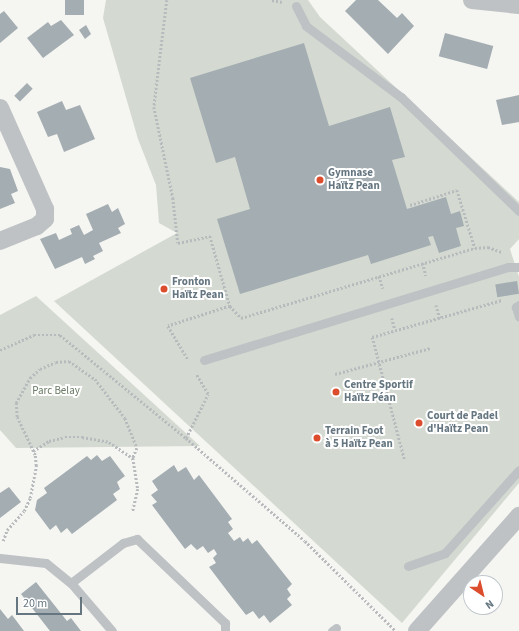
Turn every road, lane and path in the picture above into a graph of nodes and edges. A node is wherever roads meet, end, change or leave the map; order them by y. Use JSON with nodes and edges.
{"nodes":[{"id":1,"x":168,"y":0,"type":"edge"},
{"id":2,"x":472,"y":0,"type":"edge"},
{"id":3,"x":519,"y":5,"type":"edge"},
{"id":4,"x":296,"y":6,"type":"dead end"},
{"id":5,"x":0,"y":108,"type":"edge"},
{"id":6,"x":410,"y":205,"type":"dead end"},
{"id":7,"x":519,"y":211,"type":"edge"},
{"id":8,"x":0,"y":241,"type":"edge"},
{"id":9,"x":475,"y":248,"type":"junction"},
{"id":10,"x":422,"y":263,"type":"junction"},
{"id":11,"x":519,"y":267,"type":"edge"},
{"id":12,"x":500,"y":269,"type":"junction"},
{"id":13,"x":424,"y":270,"type":"dead end"},
{"id":14,"x":379,"y":276,"type":"junction"},
{"id":15,"x":381,"y":282,"type":"dead end"},
{"id":16,"x":230,"y":306,"type":"junction"},
{"id":17,"x":518,"y":306,"type":"edge"},
{"id":18,"x":519,"y":317,"type":"edge"},
{"id":19,"x":431,"y":348,"type":"dead end"},
{"id":20,"x":0,"y":350,"type":"edge"},
{"id":21,"x":204,"y":360,"type":"dead end"},
{"id":22,"x":378,"y":362,"type":"junction"},
{"id":23,"x":335,"y":374,"type":"dead end"},
{"id":24,"x":186,"y":438,"type":"junction"},
{"id":25,"x":33,"y":451,"type":"junction"},
{"id":26,"x":133,"y":458,"type":"junction"},
{"id":27,"x":404,"y":459,"type":"dead end"},
{"id":28,"x":519,"y":470,"type":"edge"},
{"id":29,"x":133,"y":511,"type":"dead end"},
{"id":30,"x":519,"y":516,"type":"edge"},
{"id":31,"x":3,"y":541,"type":"dead end"},
{"id":32,"x":0,"y":558,"type":"edge"},
{"id":33,"x":408,"y":566,"type":"dead end"},
{"id":34,"x":71,"y":583,"type":"junction"},
{"id":35,"x":112,"y":631,"type":"edge"},
{"id":36,"x":225,"y":631,"type":"edge"},
{"id":37,"x":397,"y":631,"type":"edge"},
{"id":38,"x":417,"y":631,"type":"edge"}],
"edges":[{"from":1,"to":16,"type":"path"},
{"from":2,"to":3,"type":"street"},
{"from":4,"to":7,"type":"lane"},
{"from":5,"to":8,"type":"street"},
{"from":6,"to":9,"type":"path"},
{"from":9,"to":10,"type":"path"},
{"from":9,"to":12,"type":"path"},
{"from":10,"to":13,"type":"path"},
{"from":10,"to":14,"type":"path"},
{"from":11,"to":12,"type":"lane"},
{"from":12,"to":21,"type":"lane"},
{"from":14,"to":15,"type":"path"},
{"from":14,"to":16,"type":"path"},
{"from":16,"to":24,"type":"path"},
{"from":17,"to":18,"type":"lane"},
{"from":17,"to":22,"type":"path"},
{"from":19,"to":22,"type":"path"},
{"from":20,"to":24,"type":"path"},
{"from":22,"to":23,"type":"path"},
{"from":22,"to":27,"type":"path"},
{"from":24,"to":37,"type":"path"},
{"from":25,"to":26,"type":"path"},
{"from":25,"to":26,"type":"path"},
{"from":25,"to":31,"type":"path"},
{"from":26,"to":29,"type":"path"},
{"from":28,"to":33,"type":"lane"},
{"from":30,"to":38,"type":"street"},
{"from":32,"to":34,"type":"lane"},
{"from":34,"to":35,"type":"lane"},
{"from":34,"to":36,"type":"lane"}]}
